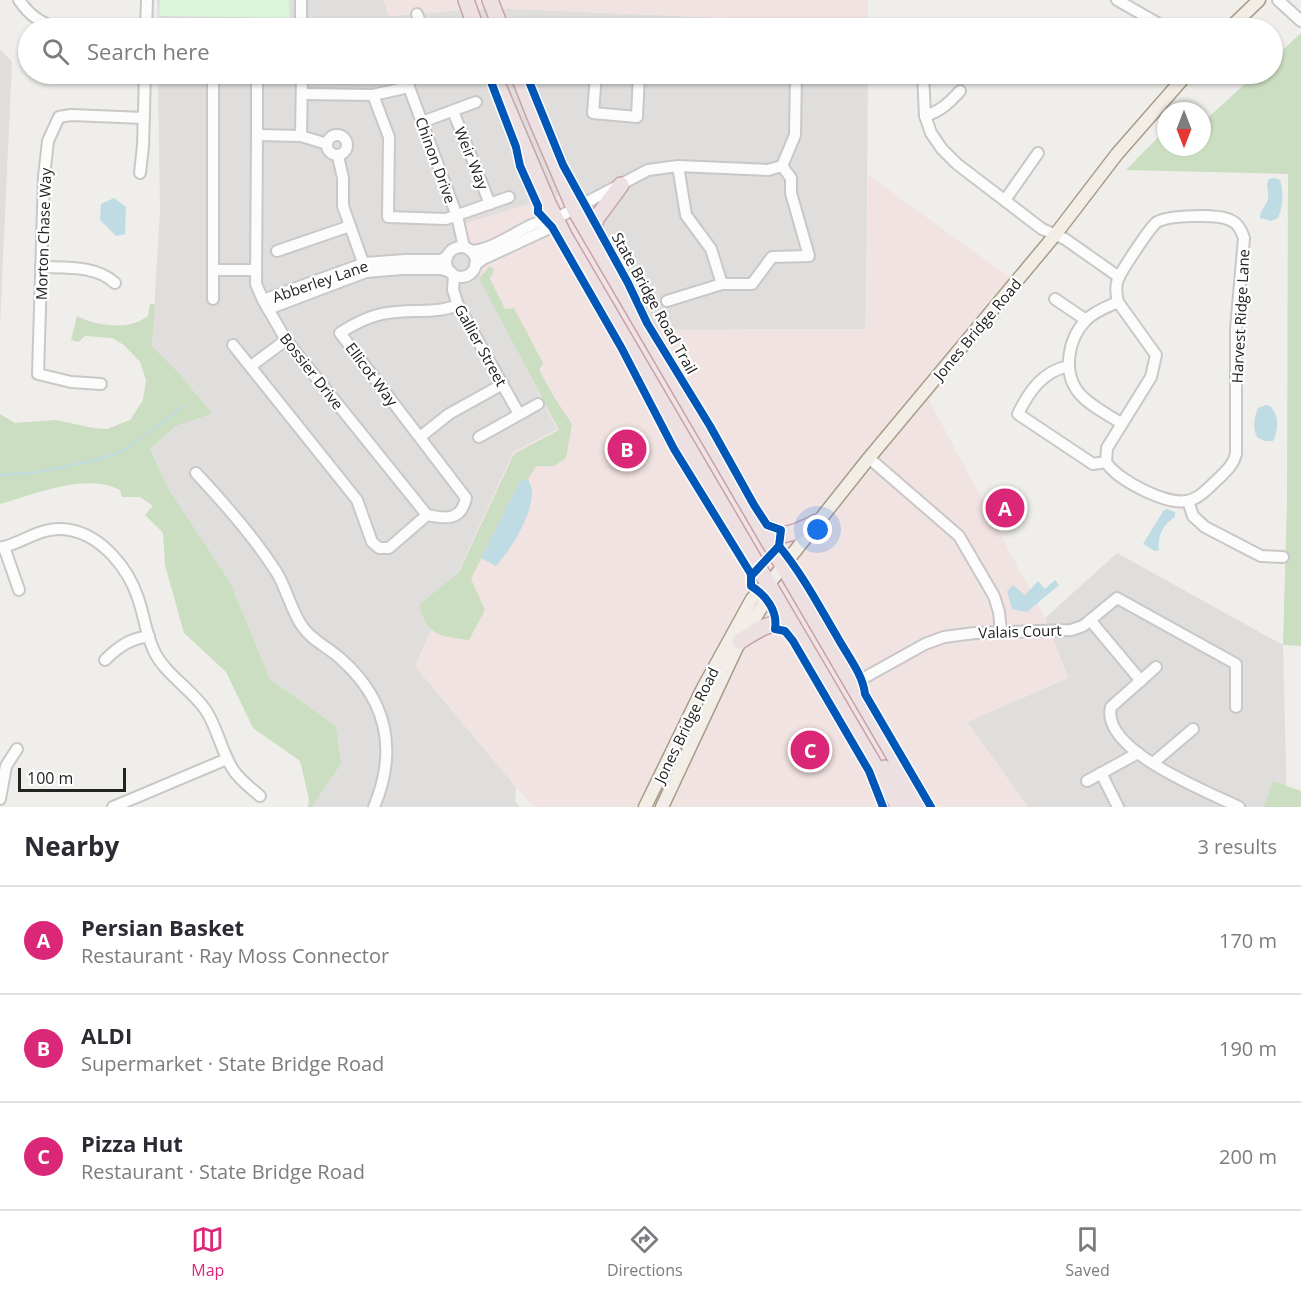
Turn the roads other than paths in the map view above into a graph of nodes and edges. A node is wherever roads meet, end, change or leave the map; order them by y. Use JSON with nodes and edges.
{"nodes":[{"id":1,"x":19,"y":0,"type":"edge"},
{"id":2,"x":147,"y":0,"type":"edge"},
{"id":3,"x":301,"y":0,"type":"edge"},
{"id":4,"x":466,"y":0,"type":"edge"},
{"id":5,"x":490,"y":0,"type":"edge"},
{"id":6,"x":1116,"y":0,"type":"edge"},
{"id":7,"x":1258,"y":0,"type":"edge"},
{"id":8,"x":1278,"y":0,"type":"edge"},
{"id":9,"x":417,"y":14,"type":"dead end"},
{"id":10,"x":34,"y":18,"type":"edge"},
{"id":11,"x":146,"y":18,"type":"edge"},
{"id":12,"x":301,"y":18,"type":"edge"},
{"id":13,"x":418,"y":18,"type":"edge"},
{"id":14,"x":472,"y":18,"type":"edge"},
{"id":15,"x":497,"y":18,"type":"edge"},
{"id":16,"x":1148,"y":18,"type":"edge"},
{"id":17,"x":1240,"y":18,"type":"edge"},
{"id":18,"x":1301,"y":21,"type":"edge"},
{"id":19,"x":145,"y":84,"type":"edge"},
{"id":20,"x":213,"y":84,"type":"edge"},
{"id":21,"x":257,"y":84,"type":"edge"},
{"id":22,"x":302,"y":84,"type":"edge"},
{"id":23,"x":408,"y":84,"type":"edge"},
{"id":24,"x":497,"y":84,"type":"edge"},
{"id":25,"x":522,"y":84,"type":"edge"},
{"id":26,"x":595,"y":84,"type":"edge"},
{"id":27,"x":639,"y":84,"type":"edge"},
{"id":28,"x":796,"y":84,"type":"edge"},
{"id":29,"x":923,"y":84,"type":"edge"},
{"id":30,"x":1176,"y":84,"type":"edge"},
{"id":31,"x":409,"y":87,"type":"junction"},
{"id":32,"x":960,"y":91,"type":"dead end"},
{"id":33,"x":302,"y":94,"type":"junction"},
{"id":34,"x":373,"y":95,"type":"junction"},
{"id":35,"x":477,"y":102,"type":"dead end"},
{"id":36,"x":453,"y":111,"type":"junction"},
{"id":37,"x":925,"y":116,"type":"junction"},
{"id":38,"x":144,"y":118,"type":"junction"},
{"id":39,"x":422,"y":122,"type":"junction"},
{"id":40,"x":257,"y":135,"type":"junction"},
{"id":41,"x":301,"y":136,"type":"junction"},
{"id":42,"x":327,"y":144,"type":"junction"},
{"id":43,"x":1038,"y":153,"type":"dead end"},
{"id":44,"x":338,"y":156,"type":"junction"},
{"id":45,"x":678,"y":166,"type":"junction"},
{"id":46,"x":782,"y":166,"type":"junction"},
{"id":47,"x":140,"y":173,"type":"dead end"},
{"id":48,"x":621,"y":185,"type":"junction"},
{"id":49,"x":509,"y":197,"type":"dead end"},
{"id":50,"x":1005,"y":200,"type":"junction"},
{"id":51,"x":490,"y":204,"type":"junction"},
{"id":52,"x":575,"y":210,"type":"junction"},
{"id":53,"x":457,"y":216,"type":"junction"},
{"id":54,"x":555,"y":219,"type":"junction"},
{"id":55,"x":350,"y":226,"type":"junction"},
{"id":56,"x":1054,"y":234,"type":"junction"},
{"id":57,"x":468,"y":249,"type":"junction"},
{"id":58,"x":277,"y":251,"type":"dead end"},
{"id":59,"x":447,"y":257,"type":"junction"},
{"id":60,"x":475,"y":265,"type":"junction"},
{"id":61,"x":41,"y":267,"type":"junction"},
{"id":62,"x":365,"y":268,"type":"junction"},
{"id":63,"x":213,"y":270,"type":"junction"},
{"id":64,"x":256,"y":270,"type":"junction"},
{"id":65,"x":452,"y":273,"type":"junction"},
{"id":66,"x":1119,"y":277,"type":"junction"},
{"id":67,"x":114,"y":283,"type":"dead end"},
{"id":68,"x":722,"y":284,"type":"junction"},
{"id":69,"x":623,"y":295,"type":"junction"},
{"id":70,"x":213,"y":299,"type":"dead end"},
{"id":71,"x":1055,"y":299,"type":"dead end"},
{"id":72,"x":667,"y":301,"type":"dead end"},
{"id":73,"x":1118,"y":302,"type":"junction"},
{"id":74,"x":266,"y":304,"type":"junction"},
{"id":75,"x":458,"y":305,"type":"junction"},
{"id":76,"x":1086,"y":320,"type":"junction"},
{"id":77,"x":286,"y":340,"type":"junction"},
{"id":78,"x":233,"y":345,"type":"dead end"},
{"id":79,"x":251,"y":366,"type":"junction"},
{"id":80,"x":1069,"y":366,"type":"junction"},
{"id":81,"x":101,"y":384,"type":"dead end"},
{"id":82,"x":503,"y":384,"type":"junction"},
{"id":83,"x":538,"y":404,"type":"dead end"},
{"id":84,"x":519,"y":414,"type":"junction"},
{"id":85,"x":1121,"y":423,"type":"junction"},
{"id":86,"x":420,"y":437,"type":"junction"},
{"id":87,"x":479,"y":437,"type":"dead end"},
{"id":88,"x":869,"y":458,"type":"junction"},
{"id":89,"x":1106,"y":462,"type":"junction"},
{"id":90,"x":196,"y":473,"type":"dead end"},
{"id":91,"x":1188,"y":501,"type":"junction"},
{"id":92,"x":427,"y":515,"type":"junction"},
{"id":93,"x":818,"y":522,"type":"junction"},
{"id":94,"x":757,"y":523,"type":"junction"},
{"id":95,"x":2,"y":547,"type":"edge"},
{"id":96,"x":1283,"y":557,"type":"dead end"},
{"id":97,"x":782,"y":566,"type":"junction"},
{"id":98,"x":793,"y":584,"type":"junction"},
{"id":99,"x":768,"y":585,"type":"junction"},
{"id":100,"x":19,"y":590,"type":"dead end"},
{"id":101,"x":1090,"y":620,"type":"junction"},
{"id":102,"x":792,"y":628,"type":"junction"},
{"id":103,"x":1000,"y":632,"type":"junction"},
{"id":104,"x":149,"y":636,"type":"junction"},
{"id":105,"x":740,"y":641,"type":"junction"},
{"id":106,"x":105,"y":660,"type":"dead end"},
{"id":107,"x":1156,"y":667,"type":"dead end"},
{"id":108,"x":1141,"y":681,"type":"junction"},
{"id":109,"x":853,"y":684,"type":"junction"},
{"id":110,"x":1236,"y":706,"type":"dead end"},
{"id":111,"x":691,"y":712,"type":"junction"},
{"id":112,"x":852,"y":729,"type":"junction"},
{"id":113,"x":1192,"y":729,"type":"dead end"},
{"id":114,"x":17,"y":749,"type":"dead end"},
{"id":115,"x":1138,"y":753,"type":"junction"},
{"id":116,"x":227,"y":759,"type":"junction"},
{"id":117,"x":1153,"y":764,"type":"junction"},
{"id":118,"x":1101,"y":773,"type":"junction"},
{"id":119,"x":662,"y":774,"type":"junction"},
{"id":120,"x":674,"y":780,"type":"junction"},
{"id":121,"x":1087,"y":781,"type":"dead end"},
{"id":122,"x":260,"y":796,"type":"dead end"},
{"id":123,"x":0,"y":799,"type":"edge"},
{"id":124,"x":113,"y":807,"type":"edge"},
{"id":125,"x":374,"y":807,"type":"edge"},
{"id":126,"x":645,"y":807,"type":"edge"},
{"id":127,"x":651,"y":807,"type":"edge"},
{"id":128,"x":662,"y":807,"type":"edge"},
{"id":129,"x":899,"y":807,"type":"edge"},
{"id":130,"x":911,"y":807,"type":"edge"},
{"id":131,"x":924,"y":807,"type":"edge"},
{"id":132,"x":1118,"y":807,"type":"edge"},
{"id":133,"x":1239,"y":807,"type":"edge"}],
"edges":[{"from":1,"to":10,"type":"street"},
{"from":2,"to":11,"type":"street"},
{"from":3,"to":12,"type":"street"},
{"from":4,"to":14,"type":"highway"},
{"from":5,"to":15,"type":"highway"},
{"from":6,"to":16,"type":"street"},
{"from":7,"to":17,"type":"main road"},
{"from":8,"to":18,"type":"street"},
{"from":9,"to":13,"type":"street"},
{"from":19,"to":38,"type":"street"},
{"from":20,"to":63,"type":"street"},
{"from":21,"to":40,"type":"street","name":"Bossier Drive"},
{"from":22,"to":33,"type":"street"},
{"from":23,"to":31,"type":"street","name":"Chinon Drive"},
{"from":24,"to":54,"type":"highway"},
{"from":25,"to":52,"type":"highway"},
{"from":26,"to":27,"type":"street"},
{"from":28,"to":46,"type":"street"},
{"from":29,"to":37,"type":"street"},
{"from":30,"to":56,"type":"main road","name":"Jones Bridge Road"},
{"from":31,"to":34,"type":"street"},
{"from":31,"to":39,"type":"street","name":"Chinon Drive"},
{"from":32,"to":37,"type":"street"},
{"from":33,"to":34,"type":"street"},
{"from":33,"to":41,"type":"street"},
{"from":34,"to":53,"type":"street"},
{"from":35,"to":36,"type":"street"},
{"from":36,"to":39,"type":"street"},
{"from":36,"to":51,"type":"street","name":"Weir Way"},
{"from":37,"to":50,"type":"street"},
{"from":38,"to":47,"type":"street"},
{"from":38,"to":61,"type":"street","name":"Morton Chase Way"},
{"from":39,"to":53,"type":"street","name":"Chinon Drive"},
{"from":40,"to":41,"type":"street"},
{"from":40,"to":64,"type":"street","name":"Bossier Drive"},
{"from":41,"to":42,"type":"street"},
{"from":42,"to":44,"type":"street"},
{"from":42,"to":44,"type":"street"},
{"from":43,"to":50,"type":"street"},
{"from":44,"to":55,"type":"street"},
{"from":45,"to":46,"type":"street"},
{"from":45,"to":48,"type":"street"},
{"from":45,"to":68,"type":"street"},
{"from":46,"to":68,"type":"street"},
{"from":48,"to":52,"type":"street"},
{"from":48,"to":69,"type":"highway"},
{"from":49,"to":51,"type":"street"},
{"from":50,"to":56,"type":"street"},
{"from":51,"to":53,"type":"street"},
{"from":52,"to":54,"type":"street"},
{"from":52,"to":69,"type":"highway"},
{"from":53,"to":57,"type":"street","name":"Chinon Drive"},
{"from":54,"to":57,"type":"street"},
{"from":54,"to":60,"type":"street"},
{"from":54,"to":99,"type":"highway"},
{"from":55,"to":58,"type":"street"},
{"from":55,"to":62,"type":"street"},
{"from":56,"to":66,"type":"street"},
{"from":56,"to":88,"type":"main road","name":"Jones Bridge Road"},
{"from":57,"to":59,"type":"street"},
{"from":57,"to":60,"type":"street"},
{"from":59,"to":62,"type":"street","name":"Abberley Lane"},
{"from":59,"to":65,"type":"street","name":"Gallier Street"},
{"from":60,"to":65,"type":"street"},
{"from":61,"to":67,"type":"street"},
{"from":61,"to":81,"type":"street","name":"Morton Chase Way"},
{"from":62,"to":65,"type":"street","name":"Abberley Lane"},
{"from":62,"to":74,"type":"street","name":"Abberley Lane"},
{"from":63,"to":64,"type":"street"},
{"from":63,"to":70,"type":"street"},
{"from":64,"to":74,"type":"street","name":"Bossier Drive"},
{"from":65,"to":75,"type":"street","name":"Gallier Street"},
{"from":66,"to":73,"type":"street"},
{"from":66,"to":91,"type":"street","name":"Harvest Ridge Lane"},
{"from":68,"to":72,"type":"street"},
{"from":69,"to":94,"type":"highway"},
{"from":71,"to":76,"type":"street"},
{"from":73,"to":76,"type":"street"},
{"from":73,"to":85,"type":"street"},
{"from":74,"to":77,"type":"street","name":"Bossier Drive"},
{"from":75,"to":82,"type":"street","name":"Gallier Street"},
{"from":75,"to":86,"type":"street","name":"Ellicot Way"},
{"from":76,"to":80,"type":"street"},
{"from":77,"to":79,"type":"street"},
{"from":77,"to":92,"type":"street","name":"Bossier Drive"},
{"from":78,"to":79,"type":"street"},
{"from":79,"to":92,"type":"street"},
{"from":80,"to":85,"type":"street"},
{"from":80,"to":89,"type":"street"},
{"from":82,"to":84,"type":"street","name":"Gallier Street"},
{"from":82,"to":86,"type":"street"},
{"from":83,"to":84,"type":"street"},
{"from":84,"to":87,"type":"street"},
{"from":85,"to":89,"type":"street"},
{"from":86,"to":92,"type":"street","name":"Ellicot Way"},
{"from":88,"to":93,"type":"main road","name":"Jones Bridge Road"},
{"from":88,"to":103,"type":"street"},
{"from":89,"to":91,"type":"street"},
{"from":90,"to":125,"type":"street"},
{"from":91,"to":96,"type":"street"},
{"from":93,"to":94,"type":"highway"},
{"from":93,"to":97,"type":"main road","name":"Jones Bridge Road"},
{"from":94,"to":97,"type":"highway"},
{"from":95,"to":100,"type":"street"},
{"from":95,"to":104,"type":"street"},
{"from":97,"to":98,"type":"highway"},
{"from":97,"to":99,"type":"main road","name":"Jones Bridge Road"},
{"from":98,"to":99,"type":"highway"},
{"from":98,"to":109,"type":"highway"},
{"from":99,"to":102,"type":"highway"},
{"from":99,"to":105,"type":"main road","name":"Jones Bridge Road"},
{"from":99,"to":111,"type":"main road","name":"Jones Bridge Road"},
{"from":101,"to":103,"type":"street","name":"Valais Court"},
{"from":101,"to":108,"type":"street"},
{"from":101,"to":110,"type":"street","name":"Valais Court"},
{"from":102,"to":105,"type":"highway"},
{"from":102,"to":112,"type":"highway"},
{"from":103,"to":109,"type":"street","name":"Valais Court"},
{"from":104,"to":106,"type":"street"},
{"from":104,"to":116,"type":"street"},
{"from":105,"to":120,"type":"main road","name":"Jones Bridge Road"},
{"from":107,"to":108,"type":"street"},
{"from":108,"to":115,"type":"street"},
{"from":109,"to":131,"type":"highway"},
{"from":111,"to":119,"type":"main road","name":"Jones Bridge Road"},
{"from":111,"to":120,"type":"main road"},
{"from":112,"to":129,"type":"highway"},
{"from":112,"to":130,"type":"highway"},
{"from":113,"to":117,"type":"street"},
{"from":114,"to":123,"type":"street"},
{"from":115,"to":117,"type":"street"},
{"from":115,"to":118,"type":"street"},
{"from":116,"to":122,"type":"street"},
{"from":116,"to":124,"type":"street"},
{"from":117,"to":133,"type":"street"},
{"from":118,"to":121,"type":"street"},
{"from":118,"to":132,"type":"street"},
{"from":119,"to":126,"type":"main road","name":"Jones Bridge Road"},
{"from":119,"to":127,"type":"main road"},
{"from":120,"to":128,"type":"main road","name":"Jones Bridge Road"}]}
